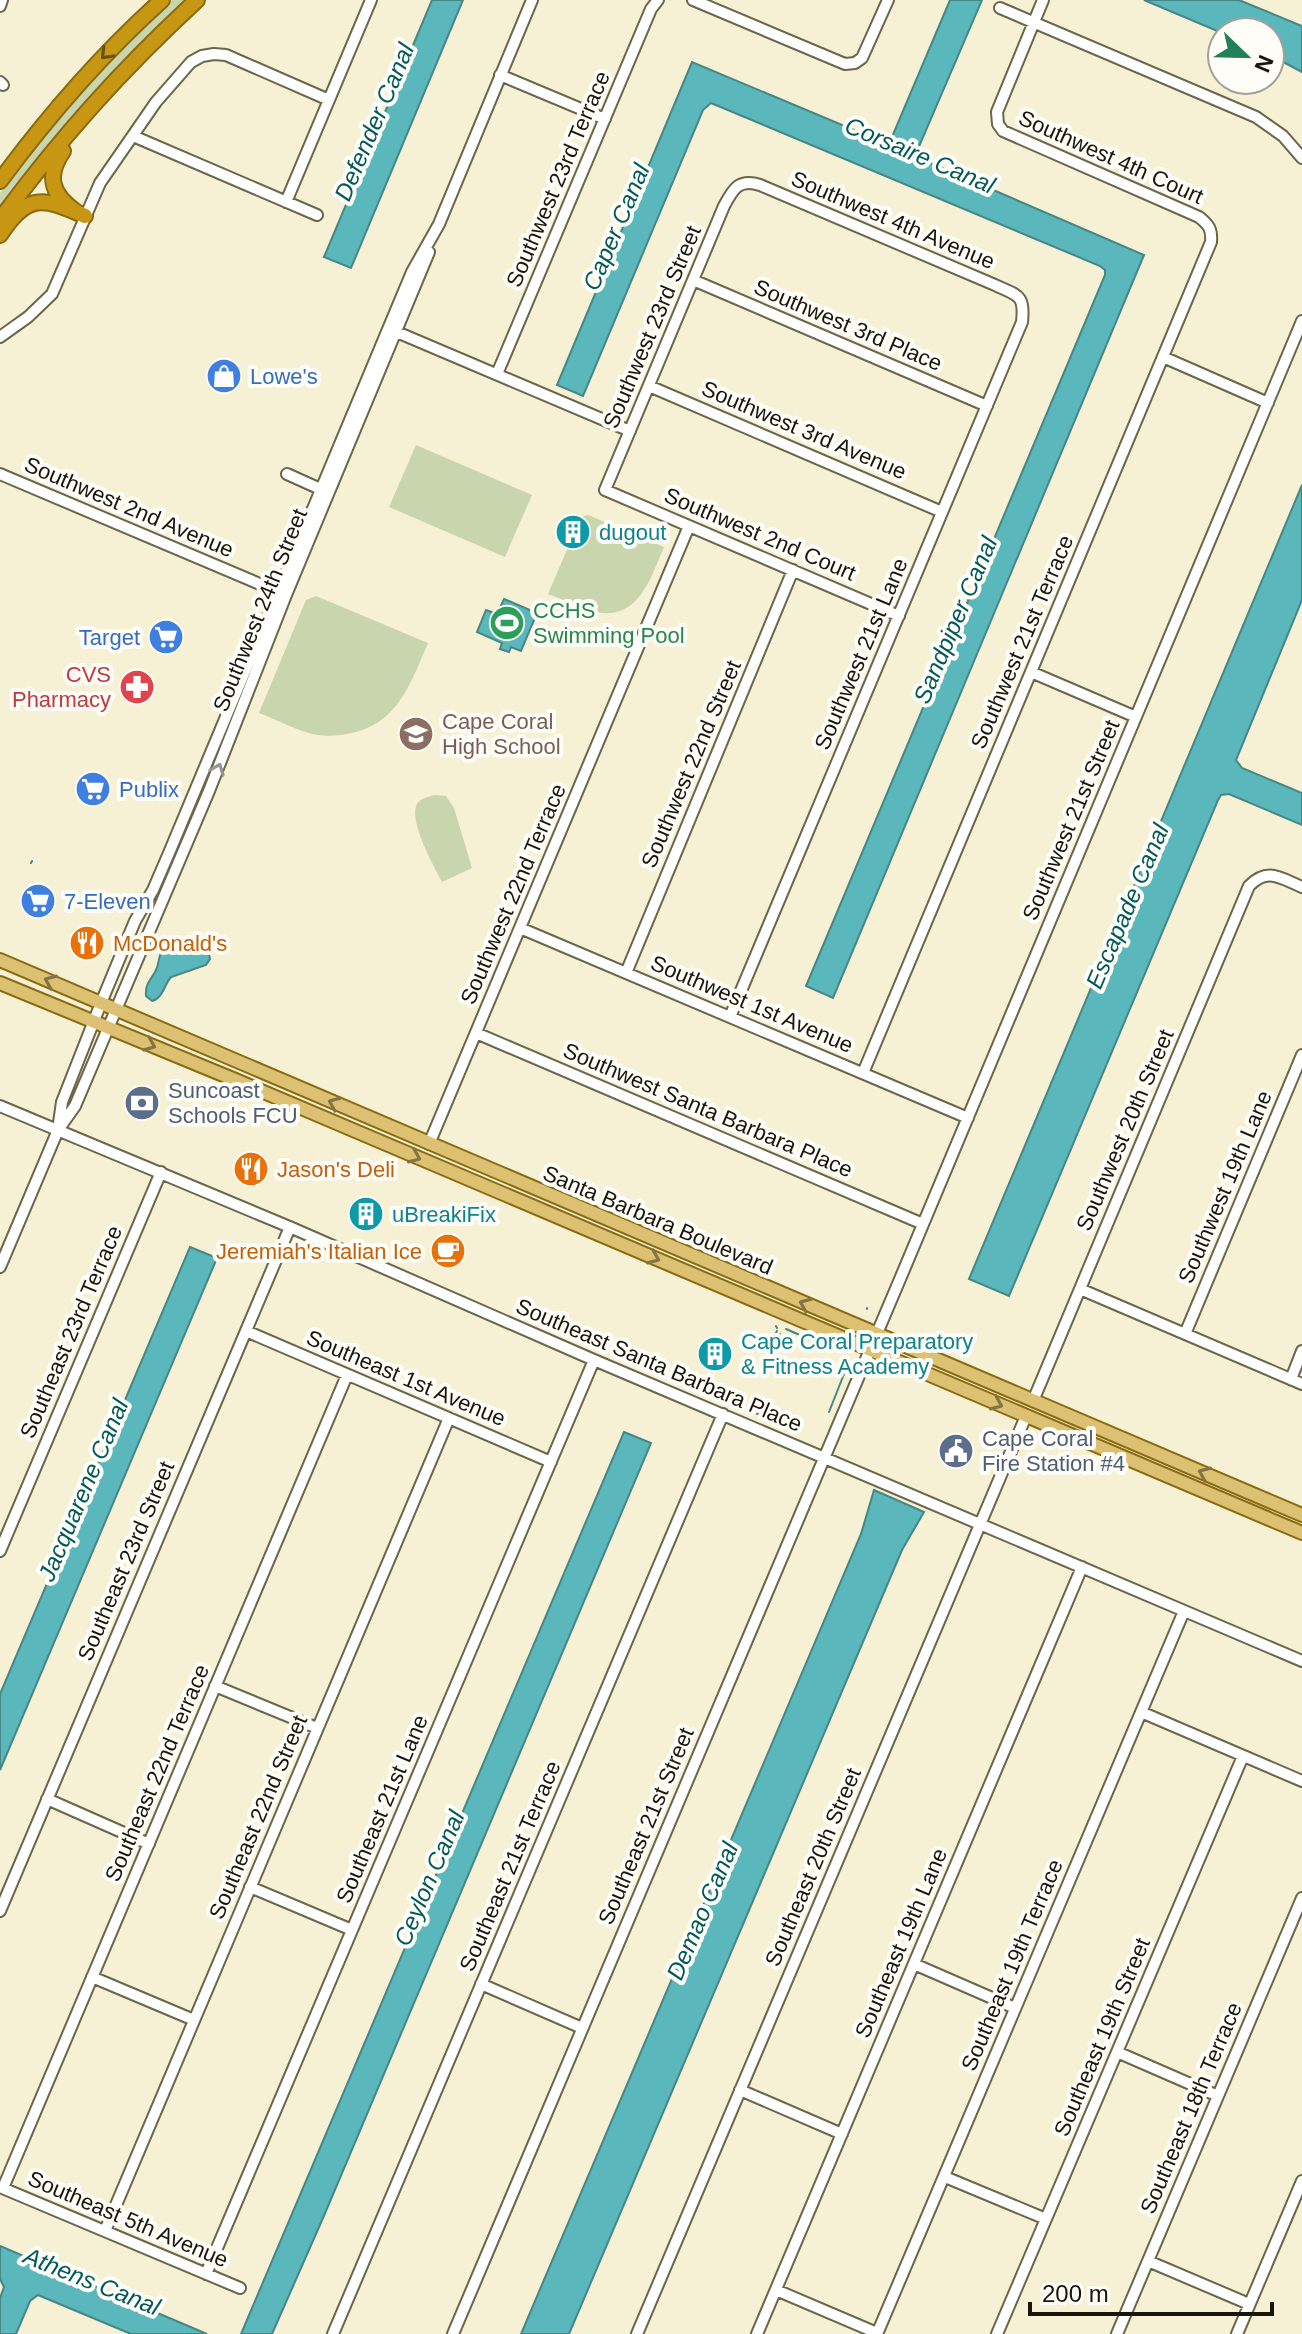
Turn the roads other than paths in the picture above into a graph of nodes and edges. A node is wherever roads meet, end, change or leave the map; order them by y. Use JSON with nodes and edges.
{"nodes":[{"id":1,"x":2,"y":0,"type":"edge"},
{"id":2,"x":162,"y":0,"type":"edge"},
{"id":3,"x":199,"y":0,"type":"edge"},
{"id":4,"x":371,"y":0,"type":"edge"},
{"id":5,"x":532,"y":0,"type":"edge"},
{"id":6,"x":658,"y":0,"type":"edge"},
{"id":7,"x":693,"y":0,"type":"edge"},
{"id":8,"x":888,"y":0,"type":"edge"},
{"id":9,"x":1043,"y":0,"type":"edge"},
{"id":10,"x":0,"y":6,"type":"edge"},
{"id":11,"x":1000,"y":8,"type":"dead end"},
{"id":12,"x":1034,"y":22,"type":"junction"},
{"id":13,"x":500,"y":75,"type":"junction"},
{"id":14,"x":329,"y":100,"type":"junction"},
{"id":15,"x":605,"y":119,"type":"junction"},
{"id":16,"x":133,"y":136,"type":"junction"},
{"id":17,"x":1302,"y":158,"type":"edge"},
{"id":18,"x":15,"y":161,"type":"junction"},
{"id":19,"x":0,"y":169,"type":"edge"},
{"id":20,"x":0,"y":181,"type":"edge"},
{"id":21,"x":740,"y":183,"type":"joint"},
{"id":22,"x":286,"y":202,"type":"junction"},
{"id":23,"x":80,"y":214,"type":"junction"},
{"id":24,"x":317,"y":215,"type":"dead end"},
{"id":25,"x":0,"y":220,"type":"edge"},
{"id":26,"x":1208,"y":225,"type":"joint"},
{"id":27,"x":0,"y":235,"type":"edge"},
{"id":28,"x":693,"y":280,"type":"junction"},
{"id":29,"x":1024,"y":305,"type":"joint"},
{"id":30,"x":1302,"y":321,"type":"edge"},
{"id":31,"x":393,"y":330,"type":"junction"},
{"id":32,"x":0,"y":337,"type":"edge"},
{"id":33,"x":1163,"y":357,"type":"junction"},
{"id":34,"x":497,"y":374,"type":"junction"},
{"id":35,"x":649,"y":386,"type":"junction"},
{"id":36,"x":1268,"y":403,"type":"junction"},
{"id":37,"x":987,"y":406,"type":"junction"},
{"id":38,"x":630,"y":431,"type":"junction"},
{"id":39,"x":0,"y":474,"type":"edge"},
{"id":40,"x":287,"y":474,"type":"dead end"},
{"id":41,"x":605,"y":490,"type":"joint"},
{"id":42,"x":325,"y":491,"type":"junction"},
{"id":43,"x":942,"y":512,"type":"junction"},
{"id":44,"x":689,"y":526,"type":"junction"},
{"id":45,"x":793,"y":570,"type":"junction"},
{"id":46,"x":282,"y":593,"type":"junction"},
{"id":47,"x":899,"y":616,"type":"junction"},
{"id":48,"x":1031,"y":672,"type":"junction"},
{"id":49,"x":1136,"y":717,"type":"junction"},
{"id":50,"x":1302,"y":887,"type":"edge"},
{"id":51,"x":146,"y":902,"type":"junction"},
{"id":52,"x":520,"y":928,"type":"junction"},
{"id":53,"x":0,"y":960,"type":"edge"},
{"id":54,"x":137,"y":962,"type":"junction"},
{"id":55,"x":626,"y":973,"type":"junction"},
{"id":56,"x":0,"y":983,"type":"edge"},
{"id":57,"x":101,"y":1003,"type":"junction"},
{"id":58,"x":116,"y":1010,"type":"junction"},
{"id":59,"x":730,"y":1017,"type":"junction"},
{"id":60,"x":93,"y":1022,"type":"junction"},
{"id":61,"x":108,"y":1028,"type":"junction"},
{"id":62,"x":476,"y":1033,"type":"junction"},
{"id":63,"x":1302,"y":1055,"type":"edge"},
{"id":64,"x":863,"y":1073,"type":"junction"},
{"id":65,"x":0,"y":1106,"type":"edge"},
{"id":66,"x":968,"y":1118,"type":"junction"},
{"id":67,"x":58,"y":1130,"type":"junction"},
{"id":68,"x":429,"y":1144,"type":"junction"},
{"id":69,"x":161,"y":1172,"type":"junction"},
{"id":70,"x":923,"y":1224,"type":"junction"},
{"id":71,"x":290,"y":1227,"type":"junction"},
{"id":72,"x":0,"y":1267,"type":"edge"},
{"id":73,"x":1080,"y":1289,"type":"junction"},
{"id":74,"x":246,"y":1331,"type":"junction"},
{"id":75,"x":877,"y":1334,"type":"junction"},
{"id":76,"x":1185,"y":1334,"type":"junction"},
{"id":77,"x":870,"y":1350,"type":"junction"},
{"id":78,"x":1302,"y":1351,"type":"edge"},
{"id":79,"x":594,"y":1360,"type":"junction"},
{"id":80,"x":347,"y":1375,"type":"junction"},
{"id":81,"x":1291,"y":1379,"type":"junction"},
{"id":82,"x":1302,"y":1384,"type":"edge"},
{"id":83,"x":1033,"y":1401,"type":"junction"},
{"id":84,"x":723,"y":1414,"type":"junction"},
{"id":85,"x":1026,"y":1416,"type":"junction"},
{"id":86,"x":449,"y":1418,"type":"junction"},
{"id":87,"x":824,"y":1458,"type":"junction"},
{"id":88,"x":551,"y":1462,"type":"junction"},
{"id":89,"x":1220,"y":1498,"type":"junction"},
{"id":90,"x":1302,"y":1515,"type":"edge"},
{"id":91,"x":980,"y":1523,"type":"junction"},
{"id":92,"x":1302,"y":1525,"type":"edge"},
{"id":93,"x":1302,"y":1533,"type":"edge"},
{"id":94,"x":0,"y":1551,"type":"edge"},
{"id":95,"x":1082,"y":1567,"type":"junction"},
{"id":96,"x":1184,"y":1611,"type":"junction"},
{"id":97,"x":1302,"y":1661,"type":"edge"},
{"id":98,"x":215,"y":1686,"type":"junction"},
{"id":99,"x":1141,"y":1712,"type":"junction"},
{"id":100,"x":317,"y":1728,"type":"junction"},
{"id":101,"x":1243,"y":1756,"type":"junction"},
{"id":102,"x":1302,"y":1781,"type":"edge"},
{"id":103,"x":47,"y":1799,"type":"junction"},
{"id":104,"x":149,"y":1844,"type":"junction"},
{"id":105,"x":250,"y":1887,"type":"junction"},
{"id":106,"x":1302,"y":1898,"type":"edge"},
{"id":107,"x":0,"y":1911,"type":"edge"},
{"id":108,"x":352,"y":1930,"type":"junction"},
{"id":109,"x":914,"y":1964,"type":"junction"},
{"id":110,"x":92,"y":1977,"type":"junction"},
{"id":111,"x":481,"y":1984,"type":"junction"},
{"id":112,"x":1015,"y":2008,"type":"junction"},
{"id":113,"x":194,"y":2020,"type":"junction"},
{"id":114,"x":582,"y":2028,"type":"junction"},
{"id":115,"x":1117,"y":2052,"type":"junction"},
{"id":116,"x":740,"y":2090,"type":"junction"},
{"id":117,"x":1218,"y":2096,"type":"junction"},
{"id":118,"x":842,"y":2134,"type":"junction"},
{"id":119,"x":945,"y":2177,"type":"junction"},
{"id":120,"x":1302,"y":2181,"type":"edge"},
{"id":121,"x":1,"y":2187,"type":"edge"},
{"id":122,"x":1046,"y":2219,"type":"junction"},
{"id":123,"x":105,"y":2231,"type":"junction"},
{"id":124,"x":1148,"y":2261,"type":"junction"},
{"id":125,"x":206,"y":2274,"type":"junction"},
{"id":126,"x":240,"y":2288,"type":"dead end"},
{"id":127,"x":776,"y":2290,"type":"junction"},
{"id":128,"x":1249,"y":2304,"type":"junction"},
{"id":129,"x":877,"y":2333,"type":"edge"},
{"id":130,"x":333,"y":2334,"type":"edge"},
{"id":131,"x":453,"y":2334,"type":"edge"},
{"id":132,"x":637,"y":2334,"type":"edge"},
{"id":133,"x":757,"y":2334,"type":"edge"},
{"id":134,"x":997,"y":2334,"type":"edge"},
{"id":135,"x":1117,"y":2334,"type":"edge"},
{"id":136,"x":1237,"y":2334,"type":"edge"}],
"edges":[{"from":1,"to":10,"type":"street"},
{"from":2,"to":18,"type":"highway","one_way":true},
{"from":3,"to":23,"type":"highway"},
{"from":3,"to":25,"type":"highway"},
{"from":4,"to":14,"type":"street"},
{"from":5,"to":13,"type":"street","name":"Southwest 24th Street"},
{"from":6,"to":15,"type":"street","name":"Southwest 23rd Terrace"},
{"from":7,"to":8,"type":"street"},
{"from":9,"to":12,"type":"street"},
{"from":11,"to":12,"type":"street"},
{"from":12,"to":17,"type":"street"},
{"from":12,"to":26,"type":"street","name":"Southwest 4th Court"},
{"from":13,"to":15,"type":"street"},
{"from":13,"to":31,"type":"street","name":"Southwest 24th Street"},
{"from":14,"to":16,"type":"street"},
{"from":14,"to":22,"type":"street"},
{"from":15,"to":34,"type":"street","name":"Southwest 23rd Terrace"},
{"from":16,"to":22,"type":"street"},
{"from":16,"to":23,"type":"street"},
{"from":18,"to":19,"type":"highway"},
{"from":18,"to":20,"type":"highway"},
{"from":21,"to":28,"type":"street","name":"Southwest 23rd Street"},
{"from":21,"to":29,"type":"street","name":"Southwest 4th Avenue"},
{"from":22,"to":24,"type":"street"},
{"from":23,"to":27,"type":"highway"},
{"from":23,"to":32,"type":"street"},
{"from":26,"to":33,"type":"street","name":"Southwest 21st Terrace"},
{"from":28,"to":35,"type":"street","name":"Southwest 23rd Street"},
{"from":28,"to":37,"type":"street","name":"Southwest 3rd Place"},
{"from":29,"to":37,"type":"street","name":"Southwest 21st Lane"},
{"from":30,"to":36,"type":"street","name":"Southwest 21st Street"},
{"from":31,"to":34,"type":"street"},
{"from":31,"to":42,"type":"street","name":"Southwest 24th Street"},
{"from":33,"to":36,"type":"street"},
{"from":33,"to":48,"type":"street","name":"Southwest 21st Terrace"},
{"from":34,"to":38,"type":"street"},
{"from":35,"to":38,"type":"street","name":"Southwest 23rd Street"},
{"from":35,"to":43,"type":"street","name":"Southwest 3rd Avenue"},
{"from":36,"to":49,"type":"street","name":"Southwest 21st Street"},
{"from":37,"to":43,"type":"street","name":"Southwest 21st Lane"},
{"from":38,"to":41,"type":"street","name":"Southwest 23rd Street"},
{"from":39,"to":46,"type":"street","name":"Southwest 2nd Avenue"},
{"from":40,"to":42,"type":"street"},
{"from":41,"to":44,"type":"street","name":"Southwest 2nd Court"},
{"from":42,"to":46,"type":"street","name":"Southwest 24th Street"},
{"from":43,"to":47,"type":"street","name":"Southwest 21st Lane"},
{"from":44,"to":45,"type":"street","name":"Southwest 2nd Court"},
{"from":44,"to":52,"type":"street","name":"Southwest 22nd Terrace"},
{"from":45,"to":47,"type":"street","name":"Southwest 2nd Court"},
{"from":45,"to":55,"type":"street","name":"Southwest 22nd Street"},
{"from":46,"to":51,"type":"street","name":"Southwest 24th Street"},
{"from":54,"to":46,"type":"street","name":"Southwest 24th Street","one_way":true},
{"from":47,"to":59,"type":"street","name":"Southwest 21st Lane"},
{"from":48,"to":49,"type":"street"},
{"from":48,"to":64,"type":"street","name":"Southwest 21st Terrace"},
{"from":49,"to":66,"type":"street","name":"Southwest 21st Street"},
{"from":50,"to":73,"type":"street","name":"Southwest 20th Street"},
{"from":51,"to":54,"type":"street"},
{"from":51,"to":57,"type":"street","name":"Southwest 24th Street"},
{"from":52,"to":55,"type":"street","name":"Southwest 1st Avenue"},
{"from":52,"to":62,"type":"street","name":"Southwest 22nd Terrace"},
{"from":57,"to":53,"type":"main road","name":"Santa Barbara Boulevard","one_way":true},
{"from":54,"to":58,"type":"street","name":"Southwest 24th Street"},
{"from":55,"to":59,"type":"street","name":"Southwest 1st Avenue"},
{"from":56,"to":60,"type":"main road","name":"Santa Barbara Boulevard"},
{"from":57,"to":58,"type":"main road","name":"Santa Barbara Boulevard"},
{"from":57,"to":60,"type":"street","name":"Southwest 24th Street"},
{"from":58,"to":61,"type":"street","name":"Southwest 24th Street"},
{"from":68,"to":58,"type":"main road","name":"Santa Barbara Boulevard","one_way":true},
{"from":59,"to":64,"type":"street","name":"Southwest 1st Avenue"},
{"from":60,"to":61,"type":"main road","name":"Santa Barbara Boulevard"},
{"from":60,"to":67,"type":"street","name":"Southwest 24th Street"},
{"from":61,"to":67,"type":"street","name":"Southwest 24th Street"},
{"from":61,"to":77,"type":"main road","name":"Santa Barbara Boulevard","one_way":true},
{"from":62,"to":68,"type":"street","name":"Southwest 22nd Terrace"},
{"from":62,"to":70,"type":"street","name":"Southwest Santa Barbara Place"},
{"from":63,"to":76,"type":"street","name":"Southwest 19th Lane"},
{"from":64,"to":66,"type":"street","name":"Southwest 1st Avenue"},
{"from":65,"to":67,"type":"street","name":"Southeast Santa Barbara Place"},
{"from":66,"to":70,"type":"street","name":"Southwest 21st Street"},
{"from":67,"to":69,"type":"street","name":"Southeast Santa Barbara Place"},
{"from":67,"to":72,"type":"street"},
{"from":75,"to":68,"type":"main road","name":"Santa Barbara Boulevard","one_way":true},
{"from":69,"to":71,"type":"street","name":"Southeast Santa Barbara Place"},
{"from":69,"to":94,"type":"street","name":"Southeast 23rd Terrace"},
{"from":70,"to":75,"type":"street","name":"Southwest 21st Street"},
{"from":71,"to":74,"type":"street","name":"Southeast 23rd Street"},
{"from":71,"to":79,"type":"street","name":"Southeast Santa Barbara Place"},
{"from":73,"to":76,"type":"street"},
{"from":73,"to":83,"type":"street","name":"Southwest 20th Street"},
{"from":74,"to":80,"type":"street","name":"Southeast 1st Avenue"},
{"from":74,"to":103,"type":"street","name":"Southeast 23rd Street"},
{"from":75,"to":77,"type":"street","name":"Southeast 21st Street"},
{"from":75,"to":83,"type":"main road","name":"Santa Barbara Boulevard"},
{"from":76,"to":81,"type":"street"},
{"from":77,"to":85,"type":"main road","name":"Santa Barbara Boulevard","one_way":true},
{"from":77,"to":87,"type":"street","name":"Southeast 21st Street"},
{"from":78,"to":81,"type":"street"},
{"from":79,"to":84,"type":"street","name":"Southeast Santa Barbara Place"},
{"from":79,"to":88,"type":"street","name":"Southeast 21st Lane"},
{"from":80,"to":86,"type":"street","name":"Southeast 1st Avenue"},
{"from":80,"to":98,"type":"street","name":"Southeast 22nd Terrace"},
{"from":81,"to":82,"type":"street"},
{"from":90,"to":83,"type":"main road","name":"Santa Barbara Boulevard","one_way":true},
{"from":84,"to":87,"type":"street","name":"Southeast Santa Barbara Place"},
{"from":84,"to":111,"type":"street","name":"Southeast 21st Terrace"},
{"from":85,"to":89,"type":"main road","name":"Santa Barbara Boulevard"},
{"from":85,"to":91,"type":"street","name":"Southeast 20th Street"},
{"from":86,"to":88,"type":"street","name":"Southeast 1st Avenue"},
{"from":86,"to":100,"type":"street","name":"Southeast 22nd Street"},
{"from":87,"to":91,"type":"street","name":"Southeast Santa Barbara Place"},
{"from":87,"to":114,"type":"street","name":"Southeast 21st Street"},
{"from":88,"to":108,"type":"street","name":"Southeast 21st Lane"},
{"from":89,"to":92,"type":"main road"},
{"from":89,"to":93,"type":"main road","name":"Santa Barbara Boulevard"},
{"from":91,"to":95,"type":"street","name":"Southeast Santa Barbara Place"},
{"from":91,"to":116,"type":"street","name":"Southeast 20th Street"},
{"from":95,"to":96,"type":"street","name":"Southeast Santa Barbara Place"},
{"from":95,"to":109,"type":"street","name":"Southeast 19th Lane"},
{"from":96,"to":97,"type":"street","name":"Southeast Santa Barbara Place"},
{"from":96,"to":99,"type":"street","name":"Southeast 19th Terrace"},
{"from":98,"to":100,"type":"street"},
{"from":98,"to":104,"type":"street","name":"Southeast 22nd Terrace"},
{"from":99,"to":101,"type":"street"},
{"from":99,"to":112,"type":"street","name":"Southeast 19th Terrace"},
{"from":100,"to":105,"type":"street","name":"Southeast 22nd Street"},
{"from":101,"to":102,"type":"street"},
{"from":101,"to":115,"type":"street","name":"Southeast 19th Street"},
{"from":103,"to":104,"type":"street"},
{"from":103,"to":107,"type":"street","name":"Southeast 23rd Street"},
{"from":104,"to":110,"type":"street","name":"Southeast 22nd Terrace"},
{"from":105,"to":108,"type":"street"},
{"from":105,"to":113,"type":"street","name":"Southeast 22nd Street"},
{"from":106,"to":117,"type":"street","name":"Southeast 18th Terrace"},
{"from":108,"to":125,"type":"street","name":"Southeast 21st Lane"},
{"from":109,"to":112,"type":"street"},
{"from":109,"to":118,"type":"street","name":"Southeast 19th Lane"},
{"from":110,"to":113,"type":"street"},
{"from":110,"to":121,"type":"street","name":"Southeast 22nd Terrace"},
{"from":111,"to":114,"type":"street"},
{"from":111,"to":130,"type":"street","name":"Southeast 21st Terrace"},
{"from":112,"to":119,"type":"street","name":"Southeast 19th Terrace"},
{"from":113,"to":123,"type":"street","name":"Southeast 22nd Street"},
{"from":114,"to":131,"type":"street","name":"Southeast 21st Street"},
{"from":115,"to":117,"type":"street"},
{"from":115,"to":122,"type":"street","name":"Southeast 19th Street"},
{"from":116,"to":118,"type":"street"},
{"from":116,"to":132,"type":"street","name":"Southeast 20th Street"},
{"from":117,"to":124,"type":"street","name":"Southeast 18th Terrace"},
{"from":118,"to":127,"type":"street","name":"Southeast 19th Lane"},
{"from":119,"to":122,"type":"street"},
{"from":119,"to":129,"type":"street","name":"Southeast 19th Terrace"},
{"from":120,"to":128,"type":"street"},
{"from":121,"to":123,"type":"street","name":"Southeast 5th Avenue"},
{"from":122,"to":134,"type":"street","name":"Southeast 19th Street"},
{"from":123,"to":125,"type":"street","name":"Southeast 5th Avenue"},
{"from":124,"to":128,"type":"street"},
{"from":124,"to":135,"type":"street","name":"Southeast 18th Terrace"},
{"from":125,"to":126,"type":"street","name":"Southeast 5th Avenue"},
{"from":127,"to":129,"type":"street"},
{"from":127,"to":133,"type":"street","name":"Southeast 19th Lane"},
{"from":128,"to":136,"type":"street"}]}
